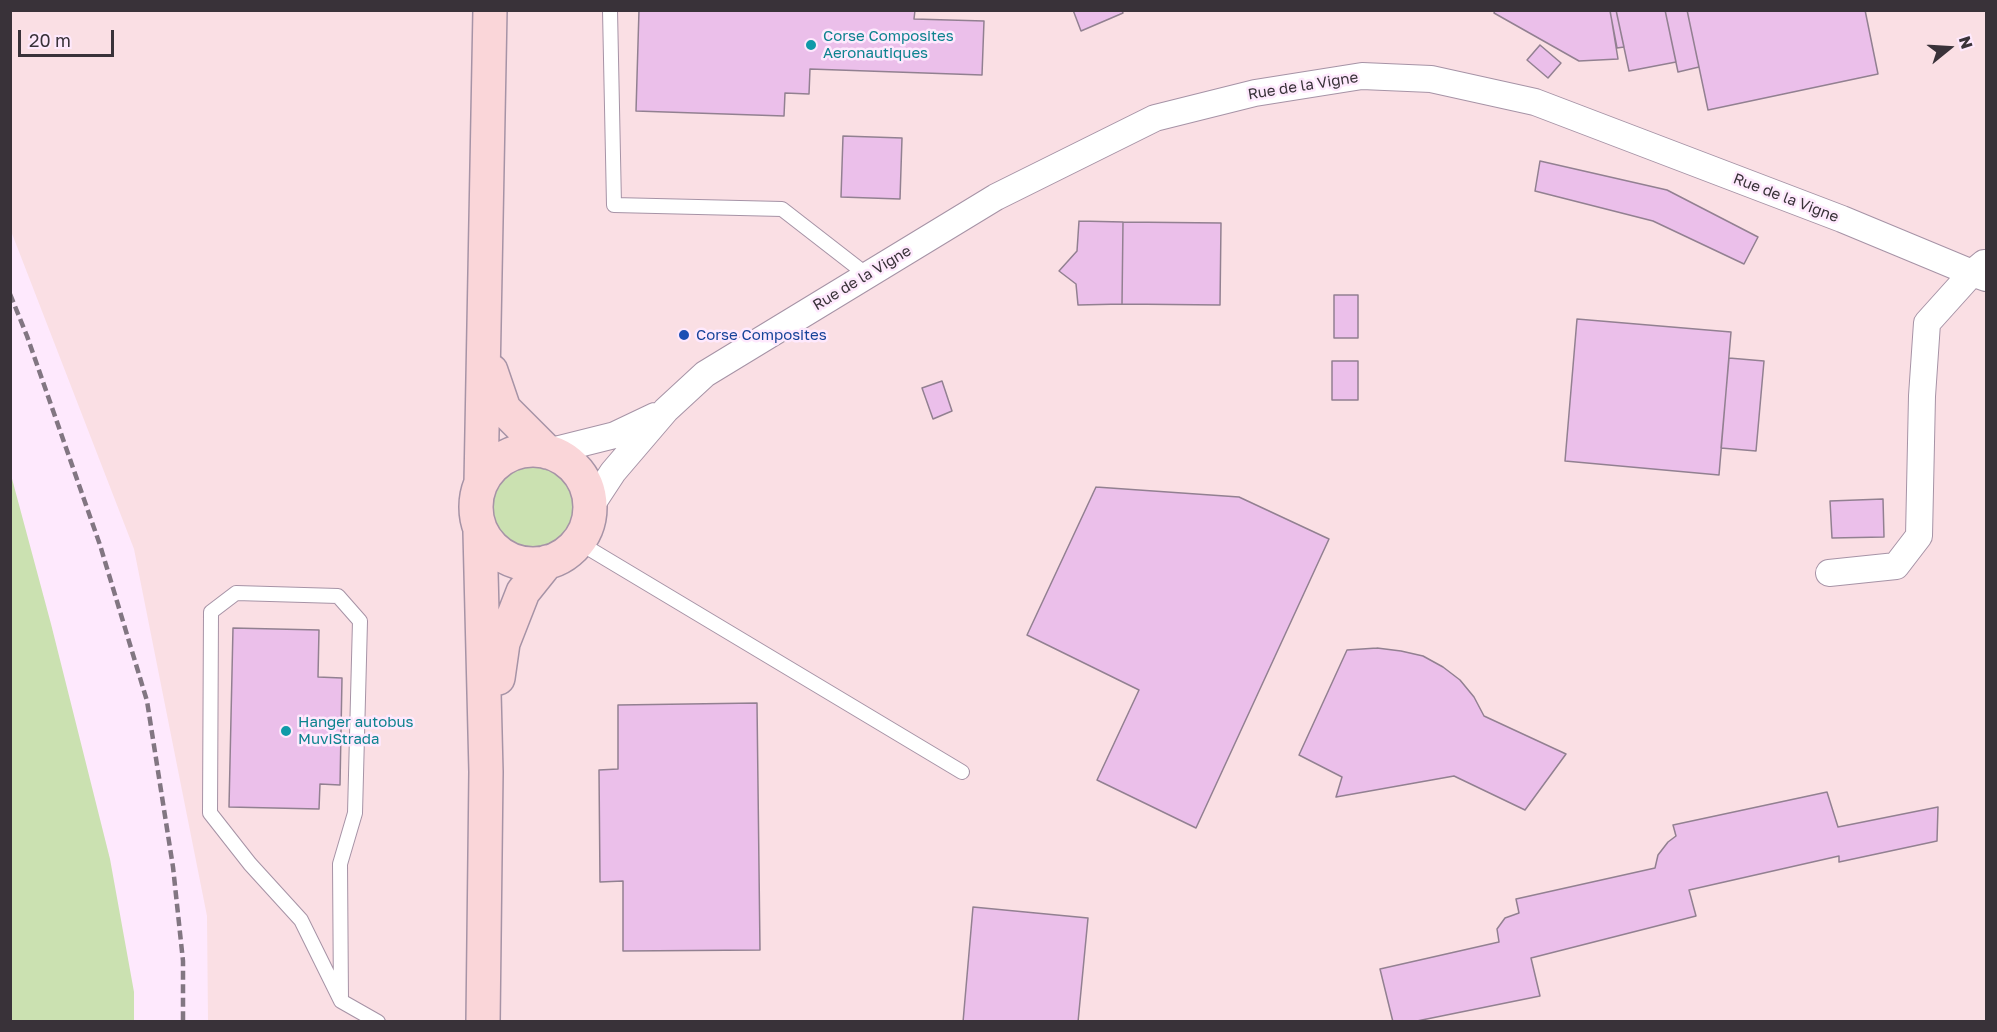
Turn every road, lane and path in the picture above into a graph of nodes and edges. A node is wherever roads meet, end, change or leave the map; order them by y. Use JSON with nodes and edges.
{"nodes":[{"id":1,"x":490,"y":10,"type":"edge"},
{"id":2,"x":610,"y":10,"type":"edge"},
{"id":3,"x":1982,"y":271,"type":"edge"},
{"id":4,"x":867,"y":275,"type":"junction"},
{"id":5,"x":485,"y":349,"type":"junction"},
{"id":6,"x":666,"y":410,"type":"junction"},
{"id":7,"x":548,"y":452,"type":"junction"},
{"id":8,"x":481,"y":483,"type":"junction"},
{"id":9,"x":590,"y":507,"type":"junction"},
{"id":10,"x":480,"y":532,"type":"junction"},
{"id":11,"x":578,"y":542,"type":"junction"},
{"id":12,"x":547,"y":562,"type":"junction"},
{"id":13,"x":1829,"y":573,"type":"dead end"},
{"id":14,"x":486,"y":772,"type":"junction"},
{"id":15,"x":962,"y":772,"type":"dead end"},
{"id":16,"x":341,"y":1001,"type":"junction"},
{"id":17,"x":378,"y":1022,"type":"edge"},
{"id":18,"x":483,"y":1022,"type":"edge"}],
"edges":[{"from":1,"to":5,"type":"main road"},
{"from":2,"to":4,"type":"lane"},
{"from":3,"to":4,"type":"street","name":"Rue de la Vigne"},
{"from":3,"to":13,"type":"street"},
{"from":4,"to":6,"type":"street","name":"Rue de la Vigne"},
{"from":5,"to":7,"type":"main road"},
{"from":5,"to":8,"type":"main road"},
{"from":6,"to":7,"type":"street","name":"Rue de la Vigne"},
{"from":6,"to":9,"type":"street","name":"Rue de la Vigne"},
{"from":7,"to":8,"type":"main road"},
{"from":7,"to":9,"type":"main road"},
{"from":8,"to":10,"type":"main road"},
{"from":9,"to":11,"type":"main road"},
{"from":10,"to":12,"type":"main road"},
{"from":10,"to":14,"type":"main road"},
{"from":11,"to":12,"type":"main road"},
{"from":11,"to":15,"type":"lane"},
{"from":12,"to":14,"type":"main road"},
{"from":14,"to":18,"type":"main road"},
{"from":16,"to":16,"type":"lane"},
{"from":16,"to":17,"type":"lane"}]}
